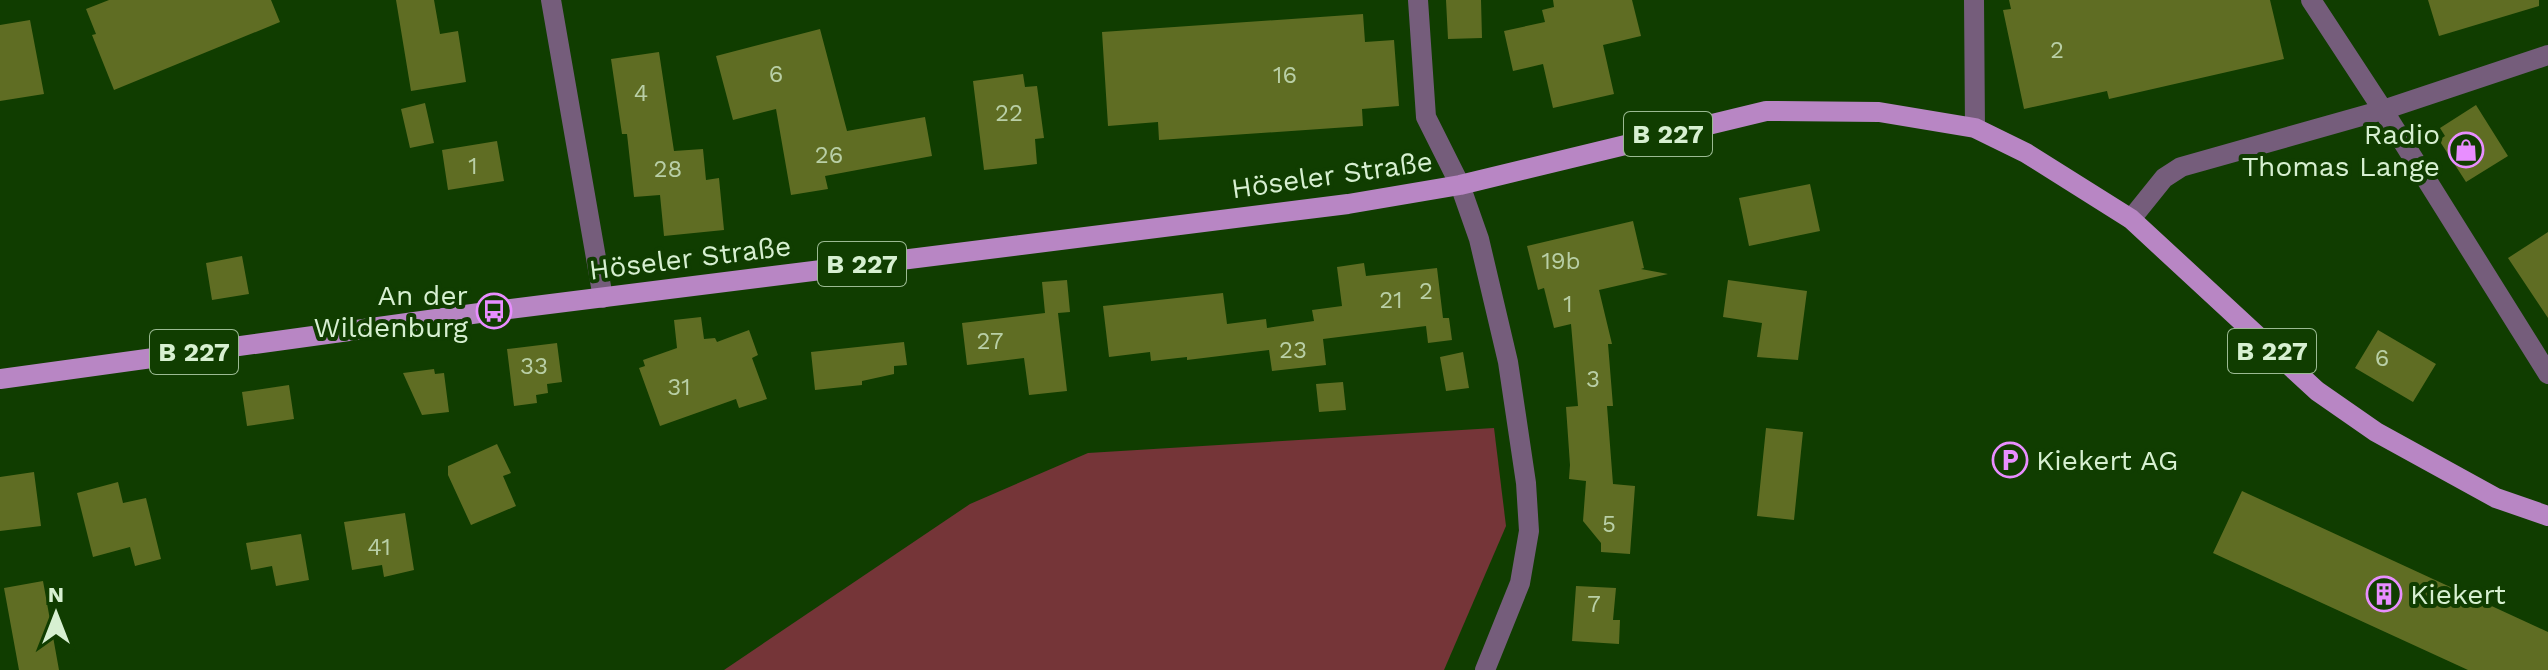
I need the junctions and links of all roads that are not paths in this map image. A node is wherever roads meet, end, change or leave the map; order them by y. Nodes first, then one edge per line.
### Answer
1 (551, 0) edge
2 (1418, 0) edge
3 (1974, 0) edge
4 (2311, 0) edge
5 (2548, 55) edge
6 (2383, 110) junction
7 (1975, 128) junction
8 (1460, 185) junction
9 (2131, 219) junction
10 (603, 298) junction
11 (2548, 374) edge
12 (0, 379) edge
13 (2548, 516) edge
14 (1485, 670) edge

1 - 10 street
2 - 8 street
3 - 7 street
4 - 6 street
5 - 6 street
6 - 9 street
6 - 11 street
7 - 8 main road, Höseler Straße / B 227
7 - 9 main road, Höseler Straße / B 227
8 - 10 main road, Höseler Straße / B 227
8 - 14 street
9 - 13 main road, Höseler Straße / B 227
10 - 12 main road, Höseler Straße / B 227

